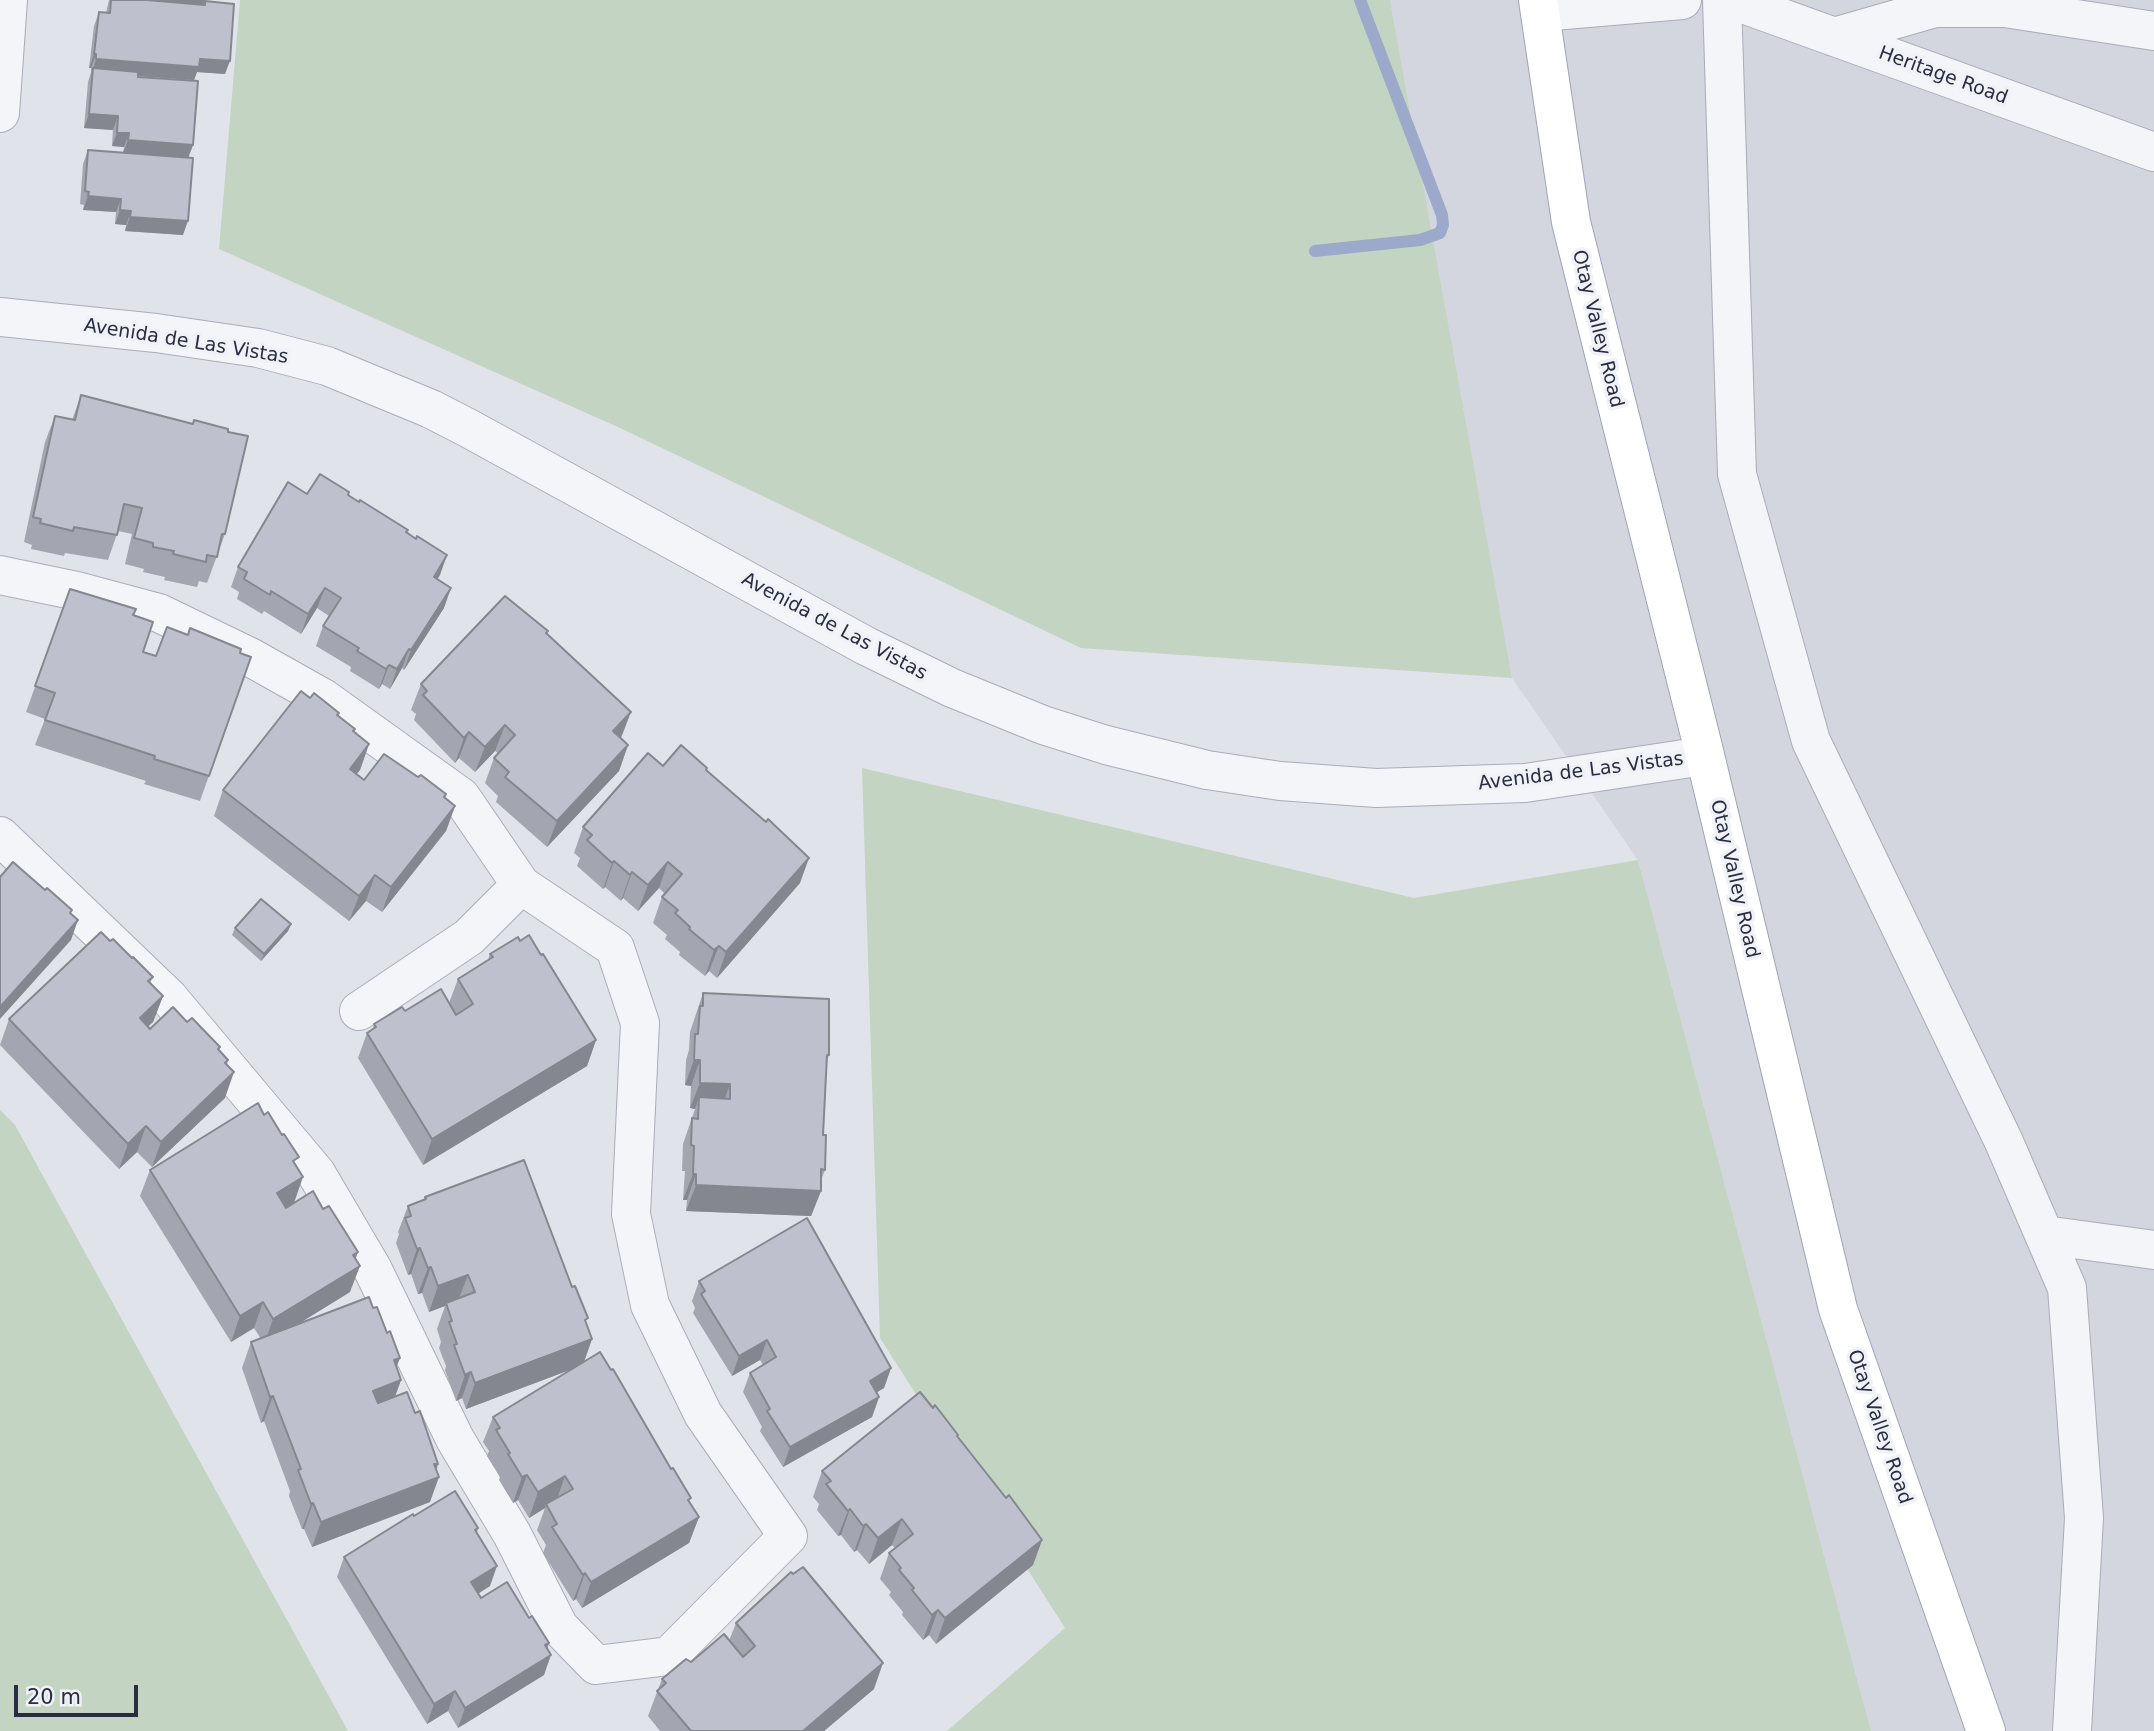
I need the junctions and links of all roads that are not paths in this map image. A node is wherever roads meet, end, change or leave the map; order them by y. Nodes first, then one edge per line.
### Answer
1 (1682, 0) edge
2 (1722, 0) edge
3 (1731, 0) edge
4 (1539, 6) edge
5 (5, 12) edge
6 (2154, 32) edge
7 (1834, 37) junction
8 (0, 113) edge
9 (2154, 152) edge
10 (0, 317) edge
11 (0, 575) edge
12 (1704, 756) junction
13 (0, 836) edge
14 (521, 885) junction
15 (359, 1011) dead end
16 (2044, 1235) junction
17 (2154, 1250) edge
18 (1986, 1731) edge
19 (2072, 1731) edge

1 - 4 street
2 - 16 street
3 - 7 street, Heritage Road
4 - 12 main road, Otay Valley Road
5 - 8 street
6 - 7 street
7 - 9 street, Heritage Road
10 - 12 street, Avenida de Las Vistas
11 - 14 street
12 - 18 main road, Otay Valley Road
13 - 14 street
14 - 15 street
16 - 17 street
16 - 19 street

